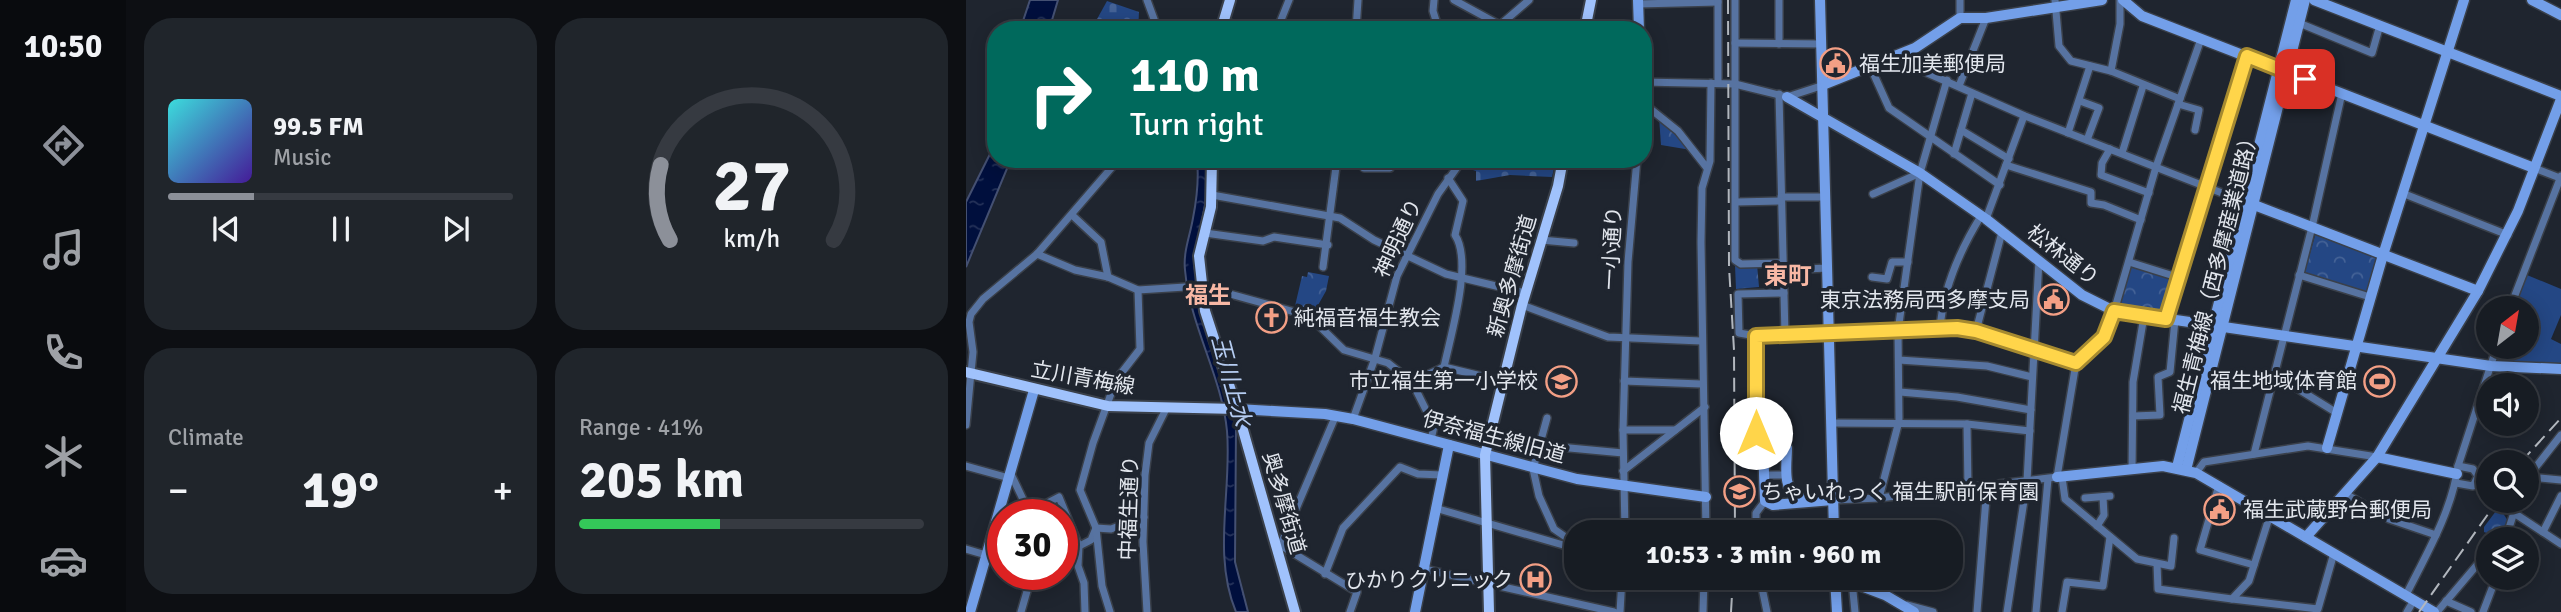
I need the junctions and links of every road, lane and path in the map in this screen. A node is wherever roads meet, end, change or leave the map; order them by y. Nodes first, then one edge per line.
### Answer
1 (1147, 0) edge
2 (1230, 0) edge
3 (1289, 0) edge
4 (1358, 0) edge
5 (1434, 0) edge
6 (1454, 0) edge
7 (1529, 0) edge
8 (1591, 0) edge
9 (1735, 0) edge
10 (1779, 0) edge
11 (1820, 0) edge
12 (1960, 0) edge
13 (2102, 0) edge
14 (2122, 0) edge
15 (2296, 0) edge
16 (2305, 0) edge
17 (2314, 0) edge
18 (2464, 0) edge
19 (2532, 0) edge
20 (1718, 1) edge
21 (1638, 2) edge
22 (2055, 4) edge
23 (2561, 15) edge
24 (1960, 18) junction
25 (1986, 18) junction
26 (1155, 21) edge
27 (1224, 21) edge
28 (1281, 21) edge
29 (1357, 21) edge
30 (1436, 21) edge
31 (1493, 21) edge
32 (1505, 21) edge
33 (1587, 21) edge
34 (1639, 21) edge
35 (2299, 23) junction
36 (2380, 25) junction
37 (2201, 39) junction
38 (1735, 43) junction
39 (1779, 44) junction
40 (1821, 44) junction
41 (2447, 51) junction
42 (2247, 56) junction
43 (1893, 58) junction
44 (1870, 66) junction
45 (2090, 66) junction
46 (2283, 70) junction
47 (2111, 71) junction
48 (1947, 80) junction
49 (1652, 82) edge
50 (1714, 83) junction
51 (1735, 84) junction
52 (1825, 84) junction
53 (1959, 86) junction
54 (2143, 86) junction
55 (1972, 93) junction
56 (2342, 93) junction
57 (1783, 96) junction
58 (2561, 98) edge
59 (2080, 101) junction
60 (2179, 101) junction
61 (1652, 110) edge
62 (2024, 116) junction
63 (1825, 120) junction
64 (2423, 124) junction
65 (1961, 130) junction
66 (2195, 130) dead end
67 (2068, 133) junction
68 (1930, 139) junction
69 (2087, 140) junction
70 (2110, 149) junction
71 (2122, 153) junction
72 (1954, 154) junction
73 (2008, 162) junction
74 (2156, 167) junction
75 (1111, 168) edge
76 (1212, 168) edge
77 (1336, 168) edge
78 (1364, 168) dead end
79 (1390, 168) edge
80 (1456, 168) edge
81 (1561, 168) edge
82 (1636, 168) edge
83 (1707, 168) junction
84 (2534, 168) junction
85 (1920, 173) junction
86 (2561, 177) edge
87 (1448, 178) junction
88 (2000, 185) junction
89 (2206, 187) junction
90 (2149, 193) junction
91 (2402, 193) junction
92 (1873, 194) dead end
93 (1212, 195) junction
94 (1826, 197) junction
95 (1781, 199) junction
96 (1736, 202) junction
97 (2249, 203) junction
98 (1072, 215) junction
99 (1332, 216) junction
100 (1984, 218) junction
101 (2141, 220) junction
102 (2312, 227) junction
103 (2002, 232) junction
104 (1205, 233) junction
105 (2508, 234) junction
106 (1541, 240) junction
107 (1574, 243) dead end
108 (1328, 245) junction
109 (1037, 254) junction
110 (2383, 255) junction
111 (1409, 256) junction
112 (2039, 260) junction
113 (1908, 262) junction
114 (2129, 262) junction
115 (1323, 267) dead end
116 (1783, 267) junction
117 (1828, 268) junction
118 (2299, 275) junction
119 (1108, 277) junction
120 (1460, 277) junction
121 (1872, 277) dead end
122 (2178, 277) junction
123 (1199, 285) junction
124 (1138, 290) junction
125 (2478, 291) junction
126 (1784, 293) junction
127 (2516, 296) edge
128 (2370, 297) junction
129 (1523, 299) junction
130 (2114, 311) junction
131 (2144, 316) junction
132 (2171, 319) junction
133 (2218, 325) junction
134 (1940, 329) junction
135 (1898, 331) junction
136 (1976, 331) junction
137 (1830, 334) junction
138 (2284, 334) junction
139 (1785, 335) junction
140 (1756, 336) junction
141 (1627, 339) junction
142 (1701, 341) junction
143 (2355, 345) junction
144 (2034, 351) junction
145 (1375, 358) junction
146 (2438, 358) junction
147 (2493, 359) edge
148 (1899, 360) junction
149 (2076, 363) junction
150 (1444, 366) junction
151 (2491, 366) junction
152 (2561, 369) edge
153 (969, 373) edge
154 (2032, 377) junction
155 (2273, 379) junction
156 (1502, 381) junction
157 (1625, 381) junction
158 (1412, 382) junction
159 (1701, 384) junction
160 (1034, 390) junction
161 (1900, 392) junction
162 (1108, 406) junction
163 (1705, 407) junction
164 (1166, 409) junction
165 (1236, 409) junction
166 (2031, 410) junction
167 (2337, 413) junction
168 (1336, 415) junction
169 (2133, 416) junction
170 (1547, 418) dead end
171 (1353, 419) junction
172 (1832, 423) junction
173 (1967, 424) junction
174 (966, 425) edge
175 (1899, 426) junction
176 (1623, 430) junction
177 (1676, 430) junction
178 (2030, 431) junction
179 (2561, 435) edge
180 (1431, 440) junction
181 (1540, 441) junction
182 (1449, 445) junction
183 (1763, 446) junction
184 (2327, 448) junction
185 (1623, 453) junction
186 (2254, 454) junction
187 (1485, 455) junction
188 (2377, 457) junction
189 (2539, 462) edge
190 (966, 466) edge
191 (1533, 469) junction
192 (2132, 470) junction
193 (2186, 470) junction
194 (1623, 471) junction
195 (2457, 474) junction
196 (1010, 475) junction
197 (1442, 475) junction
198 (1763, 475) junction
199 (1787, 475) junction
200 (2056, 478) junction
201 (2539, 478) edge
202 (2561, 480) edge
203 (2028, 481) junction
204 (2218, 485) junction
205 (1986, 486) junction
206 (1624, 487) junction
207 (1968, 488) junction
208 (2344, 494) junction
209 (2561, 496) edge
210 (1706, 497) junction
211 (1879, 498) junction
212 (2085, 498) dead end
213 (1003, 499) edge
214 (1023, 499) edge
215 (1833, 500) junction
216 (1765, 501) junction
217 (1436, 508) junction
218 (2514, 513) joint
219 (2270, 515) junction
220 (1144, 517) junction
221 (1625, 520) edge
222 (1706, 520) edge
223 (1756, 520) edge
224 (1834, 520) edge
225 (1487, 523) junction
226 (2097, 526) junction
227 (2509, 527) edge
228 (1096, 528) junction
229 (2543, 532) junction
230 (2436, 535) junction
231 (2110, 537) junction
232 (2306, 537) junction
233 (2174, 538) dead end
234 (1559, 539) junction
235 (1564, 541) edge
236 (2561, 544) edge
237 (1278, 545) junction
238 (1079, 546) joint
239 (966, 549) edge
240 (2334, 553) junction
241 (987, 555) joint
242 (2157, 564) junction
243 (2254, 565) junction
244 (1424, 569) junction
245 (2476, 571) edge
246 (1325, 573) junction
247 (1489, 583) junction
248 (1027, 590) edge
249 (1621, 590) edge
250 (1704, 590) edge
251 (1762, 590) edge
252 (1838, 590) edge
253 (1853, 590) edge
254 (1872, 590) edge
255 (2491, 590) edge
256 (2410, 597) junction
257 (2232, 599) junction
258 (2445, 601) junction
259 (1904, 604) junction
260 (970, 612) edge
261 (1021, 612) edge
262 (1085, 612) edge
263 (1110, 612) edge
264 (1147, 612) edge
265 (1295, 612) edge
266 (1350, 612) edge
267 (1415, 612) edge
268 (1489, 612) edge
269 (1614, 612) edge
270 (1620, 612) edge
271 (1703, 612) edge
272 (1767, 612) edge
273 (1837, 612) edge
274 (1855, 612) edge
275 (1914, 612) edge
276 (1933, 612) edge
277 (1977, 612) edge
278 (2007, 612) edge
279 (2036, 612) edge
280 (2062, 612) edge
281 (2407, 612) edge
282 (2435, 612) edge
283 (2471, 612) edge
284 (2483, 612) edge

1 - 26 street
2 - 27 main road
3 - 28 street
4 - 29 street
5 - 30 street
6 - 31 street
7 - 32 street
8 - 33 main road
9 - 38 street
10 - 39 street
11 - 40 street
12 - 24 street
13 - 22 street
14 - 37 street
14 - 47 street
15 - 46 street, 福生青梅線（西多摩産業道路）
16 - 35 street, 福生青梅線（西多摩産業道路）
17 - 36 street
18 - 41 street
19 - 23 street
20 - 21 street
20 - 50 street
21 - 34 street
22 - 25 street
22 - 45 street
24 - 25 street
24 - 43 street
25 - 53 street
35 - 36 street
35 - 46 street, 福生青梅線（西多摩産業道路）
36 - 41 street
37 - 42 street
37 - 60 street
38 - 39 street
38 - 51 street
39 - 40 street
40 - 52 street
41 - 58 street
41 - 64 street
42 - 46 street
42 - 89 street
43 - 44 street
43 - 48 street
44 - 52 street
44 - 68 street
45 - 47 street
45 - 59 street
46 - 56 street
46 - 97 street, 福生青梅線（西多摩産業道路）
47 - 54 street
48 - 53 street
48 - 68 street
49 - 50 street
50 - 51 street
50 - 83 street
51 - 57 street
51 - 96 street
52 - 57 street
52 - 63 street
53 - 55 street
54 - 60 street
54 - 71 street
55 - 62 street
55 - 65 street
56 - 64 street
56 - 102 street
57 - 63 street, 松林通り
57 - 95 street
58 - 84 street
59 - 67 street
59 - 69 street
60 - 66 street
60 - 74 street
61 - 83 street
62 - 67 street
62 - 73 street
63 - 85 street, 松林通り
63 - 94 street
64 - 84 street
64 - 91 street
65 - 72 street
65 - 73 street
67 - 69 street
68 - 72 street
68 - 85 street
69 - 70 street
70 - 71 street
70 - 90 street
71 - 74 street
72 - 88 street
73 - 88 street
73 - 101 street
74 - 89 street
74 - 90 street
75 - 98 street
76 - 93 main road, 奥多摩街道
77 - 99 street
78 - 79 street
80 - 87 street, 神明通り
81 - 106 main road, 新奥多摩街道
82 - 141 street, 一小通り
83 - 142 street
84 - 86 street
84 - 105 street
85 - 92 street
85 - 100 street, 松林通り
85 - 113 street
86 - 127 street
87 - 111 street, 神明通り
87 - 120 street
88 - 100 street
89 - 97 street
89 - 122 street
90 - 101 street
91 - 105 street
91 - 110 street
93 - 99 street
93 - 104 main road, 奥多摩街道
94 - 95 street
94 - 117 street
95 - 96 street
95 - 116 street
96 - 116 street
97 - 102 street
97 - 133 street, 福生青梅線（西多摩産業道路）
97 - 133 street, 福生青梅線（西多摩産業道路）
98 - 109 street
98 - 119 street
99 - 108 street
99 - 111 street
100 - 103 street, 松林通り
100 - 134 street
101 - 114 street
102 - 110 street
102 - 118 street
103 - 112 street, 松林通り
103 - 136 street
104 - 108 street
104 - 123 main road, 奥多摩街道
105 - 125 street
106 - 107 street
106 - 129 main road, 新奥多摩街道
108 - 115 street
109 - 119 street
109 - 153 street
110 - 125 street
110 - 128 street
111 - 120 street
111 - 145 street, 神明通り
112 - 130 street, 松林通り
112 - 144 street
113 - 121 street
113 - 135 street
114 - 122 street
114 - 130 street
116 - 117 street
116 - 126 street
117 - 137 street
118 - 128 street
118 - 138 street
119 - 124 street
120 - 129 street
120 - 150 street
122 - 132 street
123 - 124 street
123 - 145 street
123 - 165 main road, 奥多摩街道
124 - 162 street
125 - 146 street
126 - 139 street
126 - 140 street
128 - 143 street
129 - 141 street
129 - 156 main road, 新奥多摩街道
130 - 131 street, 松林通り
130 - 149 street
131 - 132 street, 松林通り
131 - 169 street
132 - 133 street, 松林通り
132 - 169 street
133 - 138 street, 松林通り
133 - 193 street
134 - 135 street
134 - 136 street
135 - 137 street
135 - 148 street
136 - 144 street
137 - 139 street
137 - 172 street
138 - 143 street, 松林通り
138 - 155 street
139 - 140 street
140 - 183 street
141 - 142 street
141 - 157 street, 一小通り
142 - 159 street
143 - 146 street, 松林通り
143 - 167 street
144 - 149 street
144 - 154 street
145 - 158 street
145 - 171 street, 神明通り
146 - 151 street, 松林通り
146 - 188 street
147 - 151 street
148 - 154 street
148 - 161 street
149 - 200 street
150 - 156 street
150 - 158 street
151 - 152 street, 松林通り
151 - 195 street
153 - 160 main road, 立川青梅線
153 - 174 street
154 - 166 street
155 - 167 street
155 - 186 street
156 - 187 main road, 新奥多摩街道
157 - 159 street
157 - 176 street, 一小通り
158 - 180 street
159 - 163 street
160 - 162 main road, 立川青梅線
160 - 196 street
161 - 166 street
161 - 175 street
162 - 164 main road, 立川青梅線
162 - 228 street
163 - 177 street
163 - 210 street
164 - 165 main road, 立川青梅線
164 - 220 street, 中福生通り
165 - 168 street, 伊奈福生線旧道
165 - 237 main road, 奥多摩街道
166 - 178 street
167 - 184 street
168 - 171 street, 伊奈福生線旧道
168 - 237 street
169 - 192 street
170 - 181 street
171 - 180 street, 伊奈福生線旧道
172 - 175 street
172 - 215 street
173 - 175 street
173 - 178 street
173 - 207 street
175 - 211 street
176 - 177 street
176 - 185 street, 一小通り
177 - 194 street
178 - 203 street
179 - 189 street
180 - 182 street, 伊奈福生線旧道
181 - 185 street
181 - 191 street
182 - 187 street, 伊奈福生線旧道
182 - 197 street
183 - 198 street
183 - 199 street
184 - 186 street
184 - 188 street
185 - 194 street, 一小通り
186 - 193 street
187 - 191 street, 伊奈福生線旧道
187 - 225 main road, 新奥多摩街道
188 - 195 street
188 - 208 street
190 - 196 street
191 - 206 street, 伊奈福生線旧道
191 - 234 street
192 - 193 street
192 - 200 street
193 - 204 street
194 - 206 street, 一小通り
195 - 230 street
196 - 213 street
196 - 214 street
197 - 217 street
197 - 246 street
198 - 199 street
198 - 216 street
199 - 215 street
200 - 203 street
200 - 226 street
200 - 279 street
201 - 202 street
203 - 205 street
203 - 278 street
204 - 219 street
204 - 243 street
205 - 207 street
205 - 277 street
206 - 210 street, 伊奈福生線旧道
206 - 221 street, 一小通り
207 - 211 street
208 - 230 street
208 - 232 street
209 - 229 street
210 - 222 street
211 - 215 street
212 - 226 street
215 - 216 street
215 - 224 street
216 - 223 street
217 - 225 street
217 - 244 street
218 - 227 street
218 - 229 street
219 - 232 street
219 - 243 street
220 - 228 street
220 - 264 street, 中福生通り
225 - 234 street
225 - 247 main road, 新奥多摩街道
226 - 231 street
228 - 238 street
228 - 263 street
229 - 236 street
230 - 256 street
231 - 242 street
231 - 280 street
232 - 240 street
233 - 242 street
234 - 235 street
237 - 246 street
237 - 265 main road, 奥多摩街道
238 - 262 street
239 - 241 street
240 - 256 street
240 - 257 street
241 - 260 street
242 - 257 street
243 - 257 street
244 - 247 street
244 - 267 street
245 - 258 street
246 - 266 street
247 - 268 main road, 新奥多摩街道
247 - 269 street
248 - 261 street
249 - 270 street
250 - 271 street
251 - 272 street
252 - 273 street
253 - 274 street
254 - 259 street
255 - 284 street
256 - 281 street
256 - 282 street
258 - 282 street
258 - 283 street
259 - 275 street
259 - 276 street

